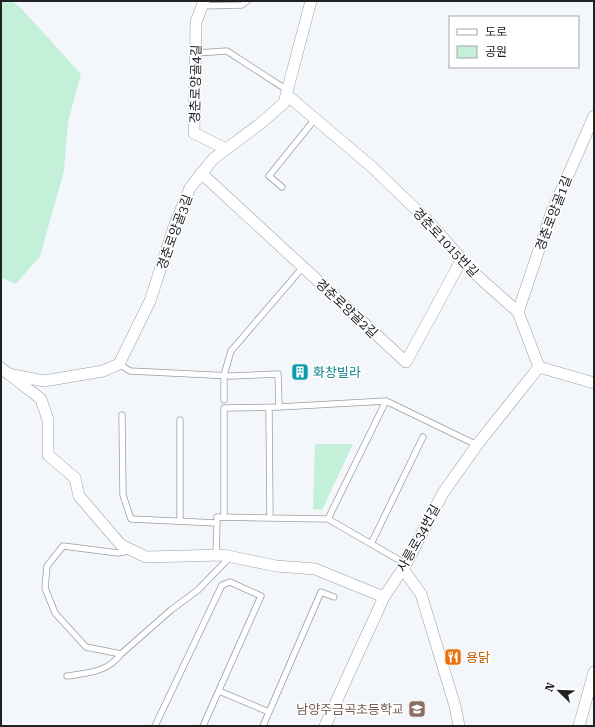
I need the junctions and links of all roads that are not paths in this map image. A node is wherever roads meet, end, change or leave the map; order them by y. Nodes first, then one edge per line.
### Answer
1 (247, 1) edge
2 (311, 1) edge
3 (203, 4) edge
4 (196, 53) junction
5 (288, 93) junction
6 (594, 116) edge
7 (315, 119) junction
8 (226, 149) junction
9 (201, 173) junction
10 (282, 187) dead end
11 (462, 259) junction
12 (303, 267) junction
13 (518, 312) junction
14 (119, 364) junction
15 (539, 367) junction
16 (5, 371) edge
17 (224, 375) junction
18 (594, 383) edge
19 (224, 400) dead end
20 (386, 400) junction
21 (279, 407) junction
22 (269, 408) junction
23 (122, 415) dead end
24 (180, 420) dead end
25 (423, 437) dead end
26 (477, 445) junction
27 (224, 516) junction
28 (270, 517) junction
29 (328, 519) junction
30 (180, 521) junction
31 (217, 523) junction
32 (371, 544) junction
33 (132, 550) junction
34 (216, 556) junction
35 (230, 556) junction
36 (404, 566) junction
37 (334, 597) dead end
38 (384, 597) junction
39 (121, 654) junction
40 (594, 672) edge
41 (68, 676) dead end
42 (219, 690) junction
43 (269, 712) junction
44 (155, 726) edge
45 (203, 726) edge
46 (263, 726) edge
47 (325, 726) edge
48 (458, 726) edge
49 (579, 726) edge

1 - 3 lane
2 - 5 street, 경춘로양골3길
3 - 4 street, 경춘로양골4길
4 - 5 lane
4 - 8 street, 경춘로양골4길
5 - 7 street, 경춘로1015번길
5 - 8 street, 경춘로양골3길
6 - 13 street, 경춘로양골1길
7 - 10 lane
7 - 11 street, 경춘로1015번길
8 - 9 street, 경춘로양골3길
9 - 12 street, 경춘로양골2길
9 - 14 street, 경춘로양골3길
11 - 12 street, 경춘로양골2길
11 - 13 street, 경춘로1015번길
12 - 17 lane
13 - 15 street, 경춘로1015번길
14 - 16 street
14 - 17 lane
15 - 18 street
15 - 26 street, 사릉로34번길
16 - 33 street
17 - 19 lane
17 - 21 lane
20 - 21 lane
20 - 26 lane
20 - 29 lane
21 - 22 lane
22 - 27 lane
22 - 28 lane
23 - 30 lane
24 - 30 lane
25 - 32 lane
26 - 36 street, 사릉로34번길
27 - 28 lane
27 - 31 lane
28 - 29 lane
29 - 32 lane
30 - 31 lane
31 - 34 lane
32 - 36 lane
33 - 34 street
33 - 39 lane
34 - 35 street
35 - 38 street
35 - 39 lane
36 - 38 street, 사릉로34번길
36 - 48 street
37 - 43 lane
38 - 47 street, 사릉로34번길
39 - 41 lane
40 - 49 street
42 - 43 lane
42 - 44 lane
42 - 45 lane
43 - 46 lane

